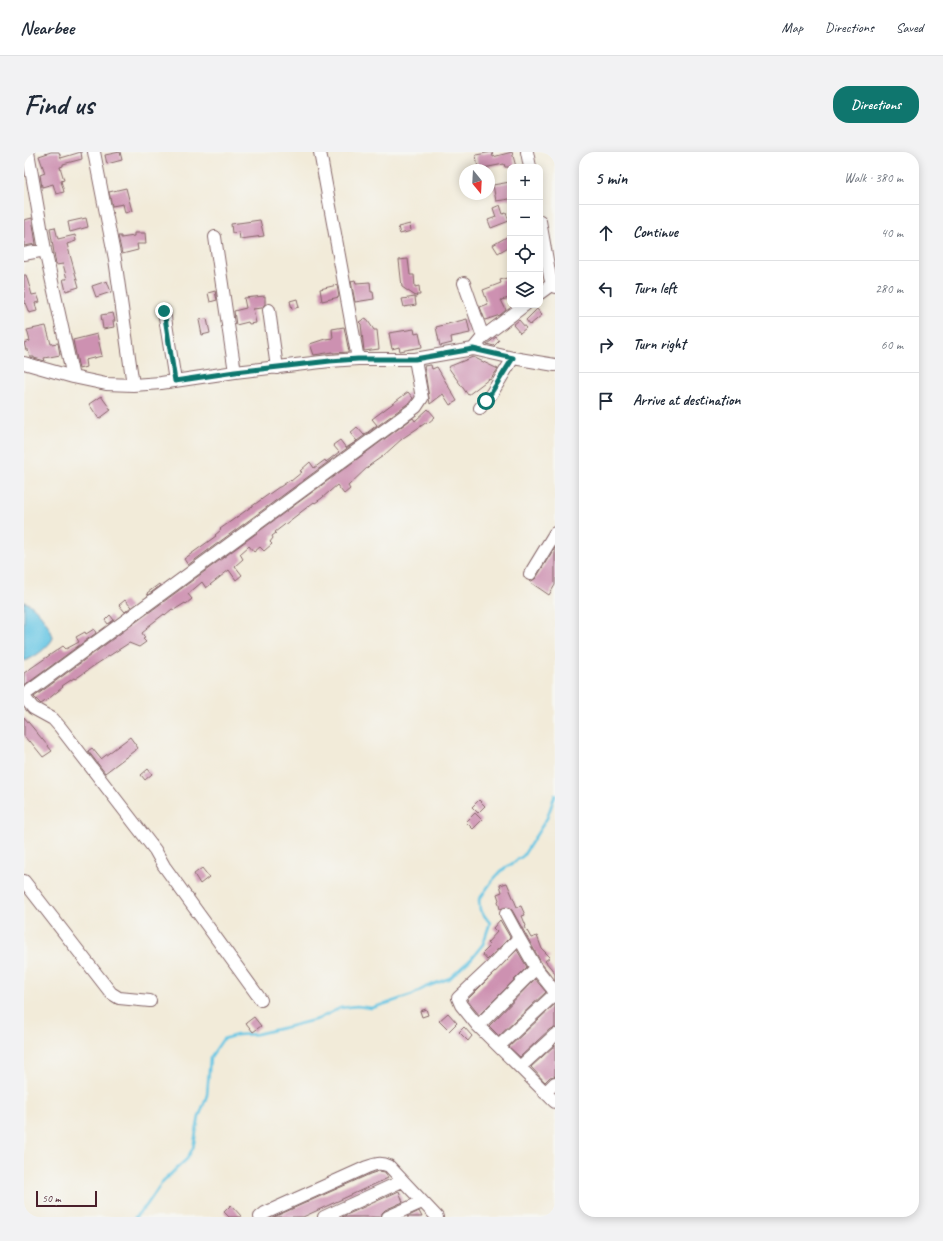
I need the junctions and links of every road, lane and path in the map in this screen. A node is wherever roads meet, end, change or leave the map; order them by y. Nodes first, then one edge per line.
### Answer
1 (28, 152) edge
2 (94, 152) edge
3 (320, 152) edge
4 (527, 152) edge
5 (529, 164) edge
6 (543, 234) edge
7 (215, 237) dead end
8 (45, 250) junction
9 (24, 254) edge
10 (464, 283) dead end
11 (554, 284) edge
12 (543, 291) edge
13 (521, 308) edge
14 (269, 310) dead end
15 (164, 311) dead end
16 (483, 337) junction
17 (473, 349) junction
18 (513, 358) junction
19 (358, 359) junction
20 (415, 359) junction
21 (24, 362) edge
22 (555, 365) edge
23 (277, 368) junction
24 (235, 372) junction
25 (73, 376) junction
26 (175, 381) junction
27 (133, 385) junction
28 (480, 408) dead end
29 (555, 533) edge
30 (530, 574) dead end
31 (24, 696) edge
32 (24, 881) edge
33 (506, 914) dead end
34 (519, 938) junction
35 (536, 968) junction
36 (555, 993) edge
37 (261, 1000) dead end
38 (150, 1001) dead end
39 (478, 1026) junction
40 (555, 1035) edge
41 (499, 1046) junction
42 (520, 1068) junction
43 (555, 1083) edge
44 (546, 1093) junction
45 (555, 1102) edge
46 (402, 1180) junction
47 (422, 1202) junction
48 (260, 1217) edge
49 (324, 1217) edge
50 (388, 1217) edge
51 (437, 1217) edge

1 - 8 street
2 - 27 street
3 - 19 street
4 - 5 street
6 - 11 street
7 - 24 street
8 - 9 street
8 - 25 street
10 - 16 street
11 - 12 street
13 - 16 street
14 - 23 street
15 - 26 street
16 - 17 street
17 - 18 street
17 - 20 street
18 - 22 street
18 - 28 street
19 - 20 street
19 - 23 street
20 - 31 street
21 - 25 street
23 - 24 street
24 - 26 street
25 - 27 street
26 - 27 street
29 - 30 street
31 - 37 street
32 - 38 street
33 - 34 street
34 - 35 street
34 - 39 street
35 - 36 street
35 - 39 street
36 - 41 street
39 - 41 street
40 - 42 street
41 - 42 street
42 - 44 street
43 - 44 street
44 - 45 street
46 - 47 street
46 - 48 street
46 - 49 street
47 - 50 street
47 - 51 street

